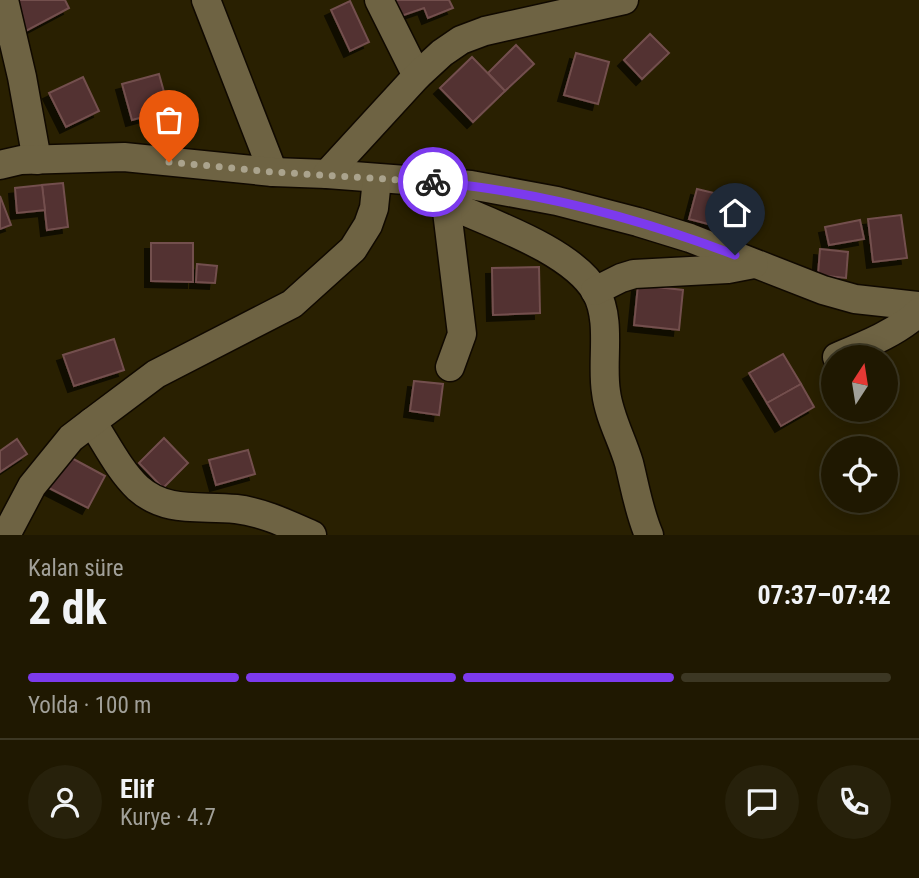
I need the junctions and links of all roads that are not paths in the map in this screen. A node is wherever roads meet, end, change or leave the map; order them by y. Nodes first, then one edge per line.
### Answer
1 (4, 0) edge
2 (206, 0) edge
3 (379, 0) edge
4 (619, 1) edge
5 (417, 76) junction
6 (37, 160) junction
7 (0, 165) edge
8 (273, 172) junction
9 (327, 174) junction
10 (377, 179) junction
11 (438, 192) junction
12 (757, 263) junction
13 (596, 291) junction
14 (919, 306) edge
15 (919, 312) edge
16 (863, 345) edge
17 (450, 368) dead end
18 (92, 422) junction
19 (5, 535) edge
20 (312, 535) edge
21 (649, 535) edge

1 - 6 street
2 - 8 street
3 - 5 street
4 - 5 street
5 - 9 street
6 - 7 street
6 - 8 street
8 - 9 street
9 - 10 street
10 - 11 street
10 - 18 street
11 - 12 street
11 - 13 street
11 - 17 street
12 - 13 street
12 - 14 street
13 - 21 street
15 - 16 street
18 - 19 street
18 - 20 street

